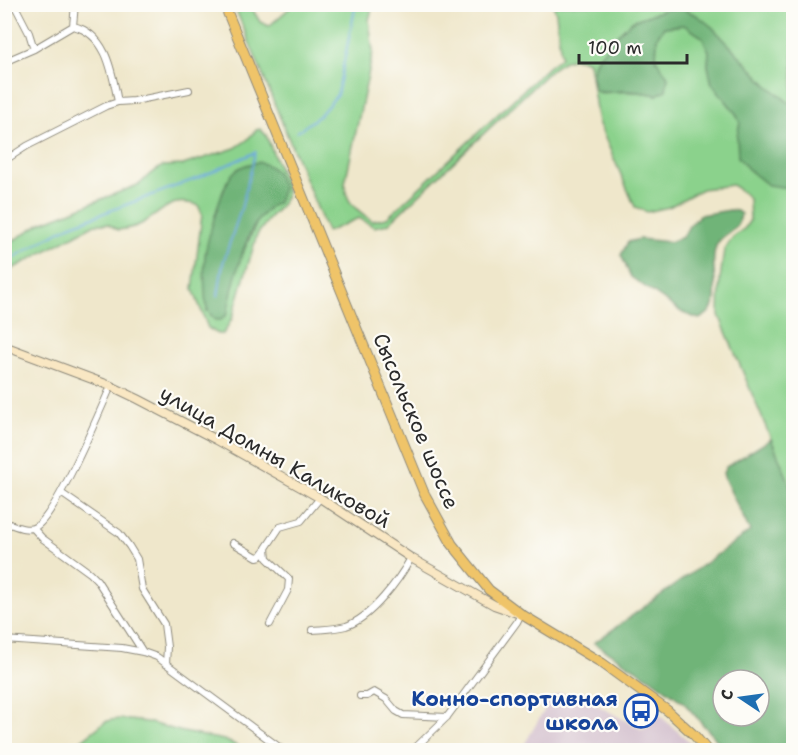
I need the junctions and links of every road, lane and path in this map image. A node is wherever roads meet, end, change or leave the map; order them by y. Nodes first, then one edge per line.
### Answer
1 (14, 4) edge
2 (75, 4) edge
3 (224, 4) edge
4 (72, 26) junction
5 (34, 49) junction
6 (4, 62) edge
7 (189, 90) dead end
8 (118, 102) junction
9 (4, 161) edge
10 (4, 346) edge
11 (111, 386) junction
12 (61, 493) junction
13 (320, 498) junction
14 (4, 522) edge
15 (33, 528) junction
16 (233, 543) dead end
17 (266, 548) junction
18 (411, 558) junction
19 (521, 614) junction
20 (270, 624) dead end
21 (312, 630) dead end
22 (4, 640) edge
23 (143, 652) junction
24 (166, 664) junction
25 (360, 696) dead end
26 (447, 717) junction
27 (283, 750) edge
28 (413, 750) edge
29 (707, 750) edge

1 - 5 street
2 - 4 street
3 - 19 highway, Сысольское шоссе
4 - 5 street
4 - 8 street
5 - 6 street
7 - 8 street
8 - 9 street
10 - 11 main road, улица Домны Каликовой
11 - 12 street
11 - 13 main road, улица Домны Каликовой
12 - 15 street
12 - 24 street
13 - 17 street
13 - 18 main road, улица Домны Каликовой
14 - 15 street
15 - 23 street
16 - 17 street
17 - 20 street
18 - 19 main road, улица Домны Каликовой
18 - 21 street
19 - 26 street
19 - 29 highway, Сысольское шоссе
22 - 23 street
23 - 24 street
24 - 27 street
25 - 26 street
26 - 28 street

